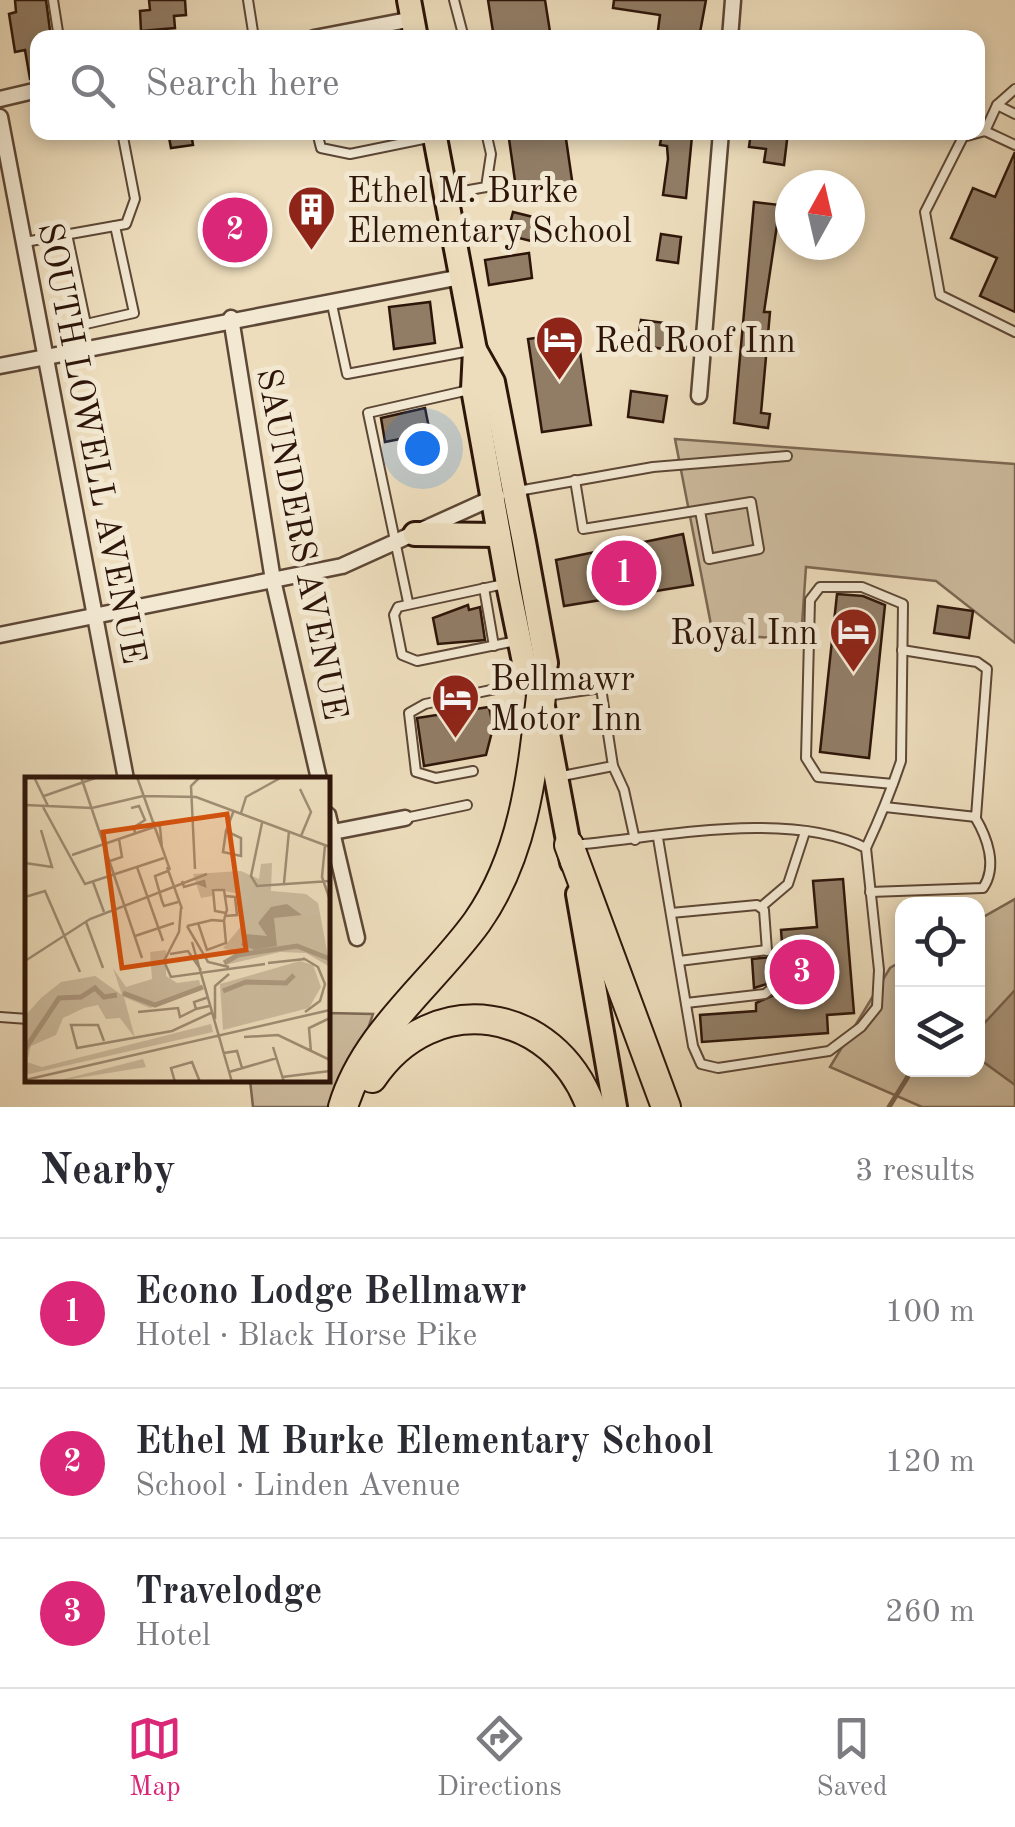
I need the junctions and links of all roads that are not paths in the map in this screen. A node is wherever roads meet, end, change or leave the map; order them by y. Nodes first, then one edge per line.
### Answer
1 (53, 0) edge
2 (248, 0) edge
3 (454, 0) edge
4 (733, 0) edge
5 (412, 19) edge
6 (59, 30) edge
7 (253, 30) edge
8 (355, 30) edge
9 (462, 30) edge
10 (731, 30) edge
11 (1015, 89) edge
12 (30, 92) edge
13 (0, 98) edge
14 (996, 105) junction
15 (1015, 114) edge
16 (0, 118) edge
17 (985, 130) joint
18 (123, 140) edge
19 (318, 140) edge
20 (409, 140) edge
21 (435, 140) edge
22 (488, 140) edge
23 (720, 140) edge
24 (961, 140) edge
25 (1015, 145) edge
26 (446, 194) junction
27 (114, 226) junction
28 (67, 234) junction
29 (25, 242) junction
30 (461, 277) junction
31 (331, 300) junction
32 (231, 318) junction
33 (1015, 332) edge
34 (475, 350) junction
35 (48, 358) junction
36 (0, 366) edge
37 (473, 389) junction
38 (699, 396) dead end
39 (787, 456) dead end
40 (575, 480) junction
41 (503, 495) junction
42 (700, 512) junction
43 (499, 536) junction
44 (406, 539) junction
45 (272, 580) junction
46 (508, 584) junction
47 (484, 588) junction
48 (408, 602) junction
49 (96, 615) junction
50 (0, 635) edge
51 (521, 640) junction
52 (494, 646) junction
53 (902, 650) junction
54 (537, 689) junction
55 (613, 766) junction
56 (473, 771) dead end
57 (557, 776) junction
58 (125, 777) edge
59 (318, 777) edge
60 (893, 784) junction
61 (467, 805) dead end
62 (885, 807) junction
63 (975, 816) junction
64 (405, 818) joint
65 (805, 832) junction
66 (330, 833) edge
67 (658, 838) junction
68 (634, 840) junction
69 (569, 845) junction
70 (866, 848) junction
71 (870, 892) junction
72 (761, 907) junction
73 (670, 913) junction
74 (357, 938) dead end
75 (679, 961) junction
76 (771, 989) dead end
77 (686, 1004) junction
78 (0, 1017) edge
79 (25, 1019) edge
80 (343, 1107) edge
81 (360, 1107) edge
82 (591, 1107) edge
83 (615, 1107) edge
84 (666, 1107) edge

1 - 6 lane
2 - 7 lane
3 - 9 lane
4 - 10 street
5 - 8 street
11 - 14 lane
12 - 13 street
14 - 15 lane
14 - 17 lane
16 - 29 street, SOUTH LOWELL AVENUE
17 - 25 lane
18 - 27 lane
19 - 20 lane
21 - 26 main road
22 - 26 lane
23 - 38 street
24 - 33 lane
26 - 30 main road
27 - 28 lane
27 - 28 lane
28 - 29 lane
29 - 35 street, SOUTH LOWELL AVENUE
30 - 31 street
30 - 34 main road
31 - 32 street
31 - 34 lane
32 - 35 street
32 - 45 street, SAUNDERS AVENUE
34 - 37 main road
34 - 41 main road
35 - 36 street
35 - 49 street, SOUTH LOWELL AVENUE
37 - 41 main road
37 - 44 lane
39 - 40 lane
40 - 41 lane
40 - 42 lane
41 - 43 main road
41 - 44 street
41 - 54 main road
42 - 42 lane
43 - 44 main road
43 - 46 main road
44 - 45 street
44 - 48 lane
45 - 49 street
45 - 59 street, SAUNDERS AVENUE
46 - 47 lane
46 - 51 main road
47 - 48 lane
47 - 52 lane
48 - 52 lane
49 - 50 street
49 - 58 street, SOUTH LOWELL AVENUE
51 - 52 lane
51 - 54 main road
53 - 60 lane
53 - 60 lane
53 - 63 lane
54 - 55 lane
54 - 56 lane
54 - 57 main road
54 - 80 highway
55 - 57 lane
55 - 68 lane
57 - 69 main road
60 - 62 lane
61 - 64 lane
62 - 63 lane
62 - 70 lane
63 - 71 lane
64 - 66 street
65 - 67 lane
65 - 70 lane
65 - 72 lane
66 - 74 street
67 - 68 lane
67 - 73 lane
68 - 69 lane
69 - 83 main road
69 - 84 highway
70 - 71 lane
71 - 77 lane
72 - 73 lane
72 - 75 lane
73 - 75 lane
75 - 77 lane
76 - 77 lane
78 - 79 lane
81 - 82 highway

